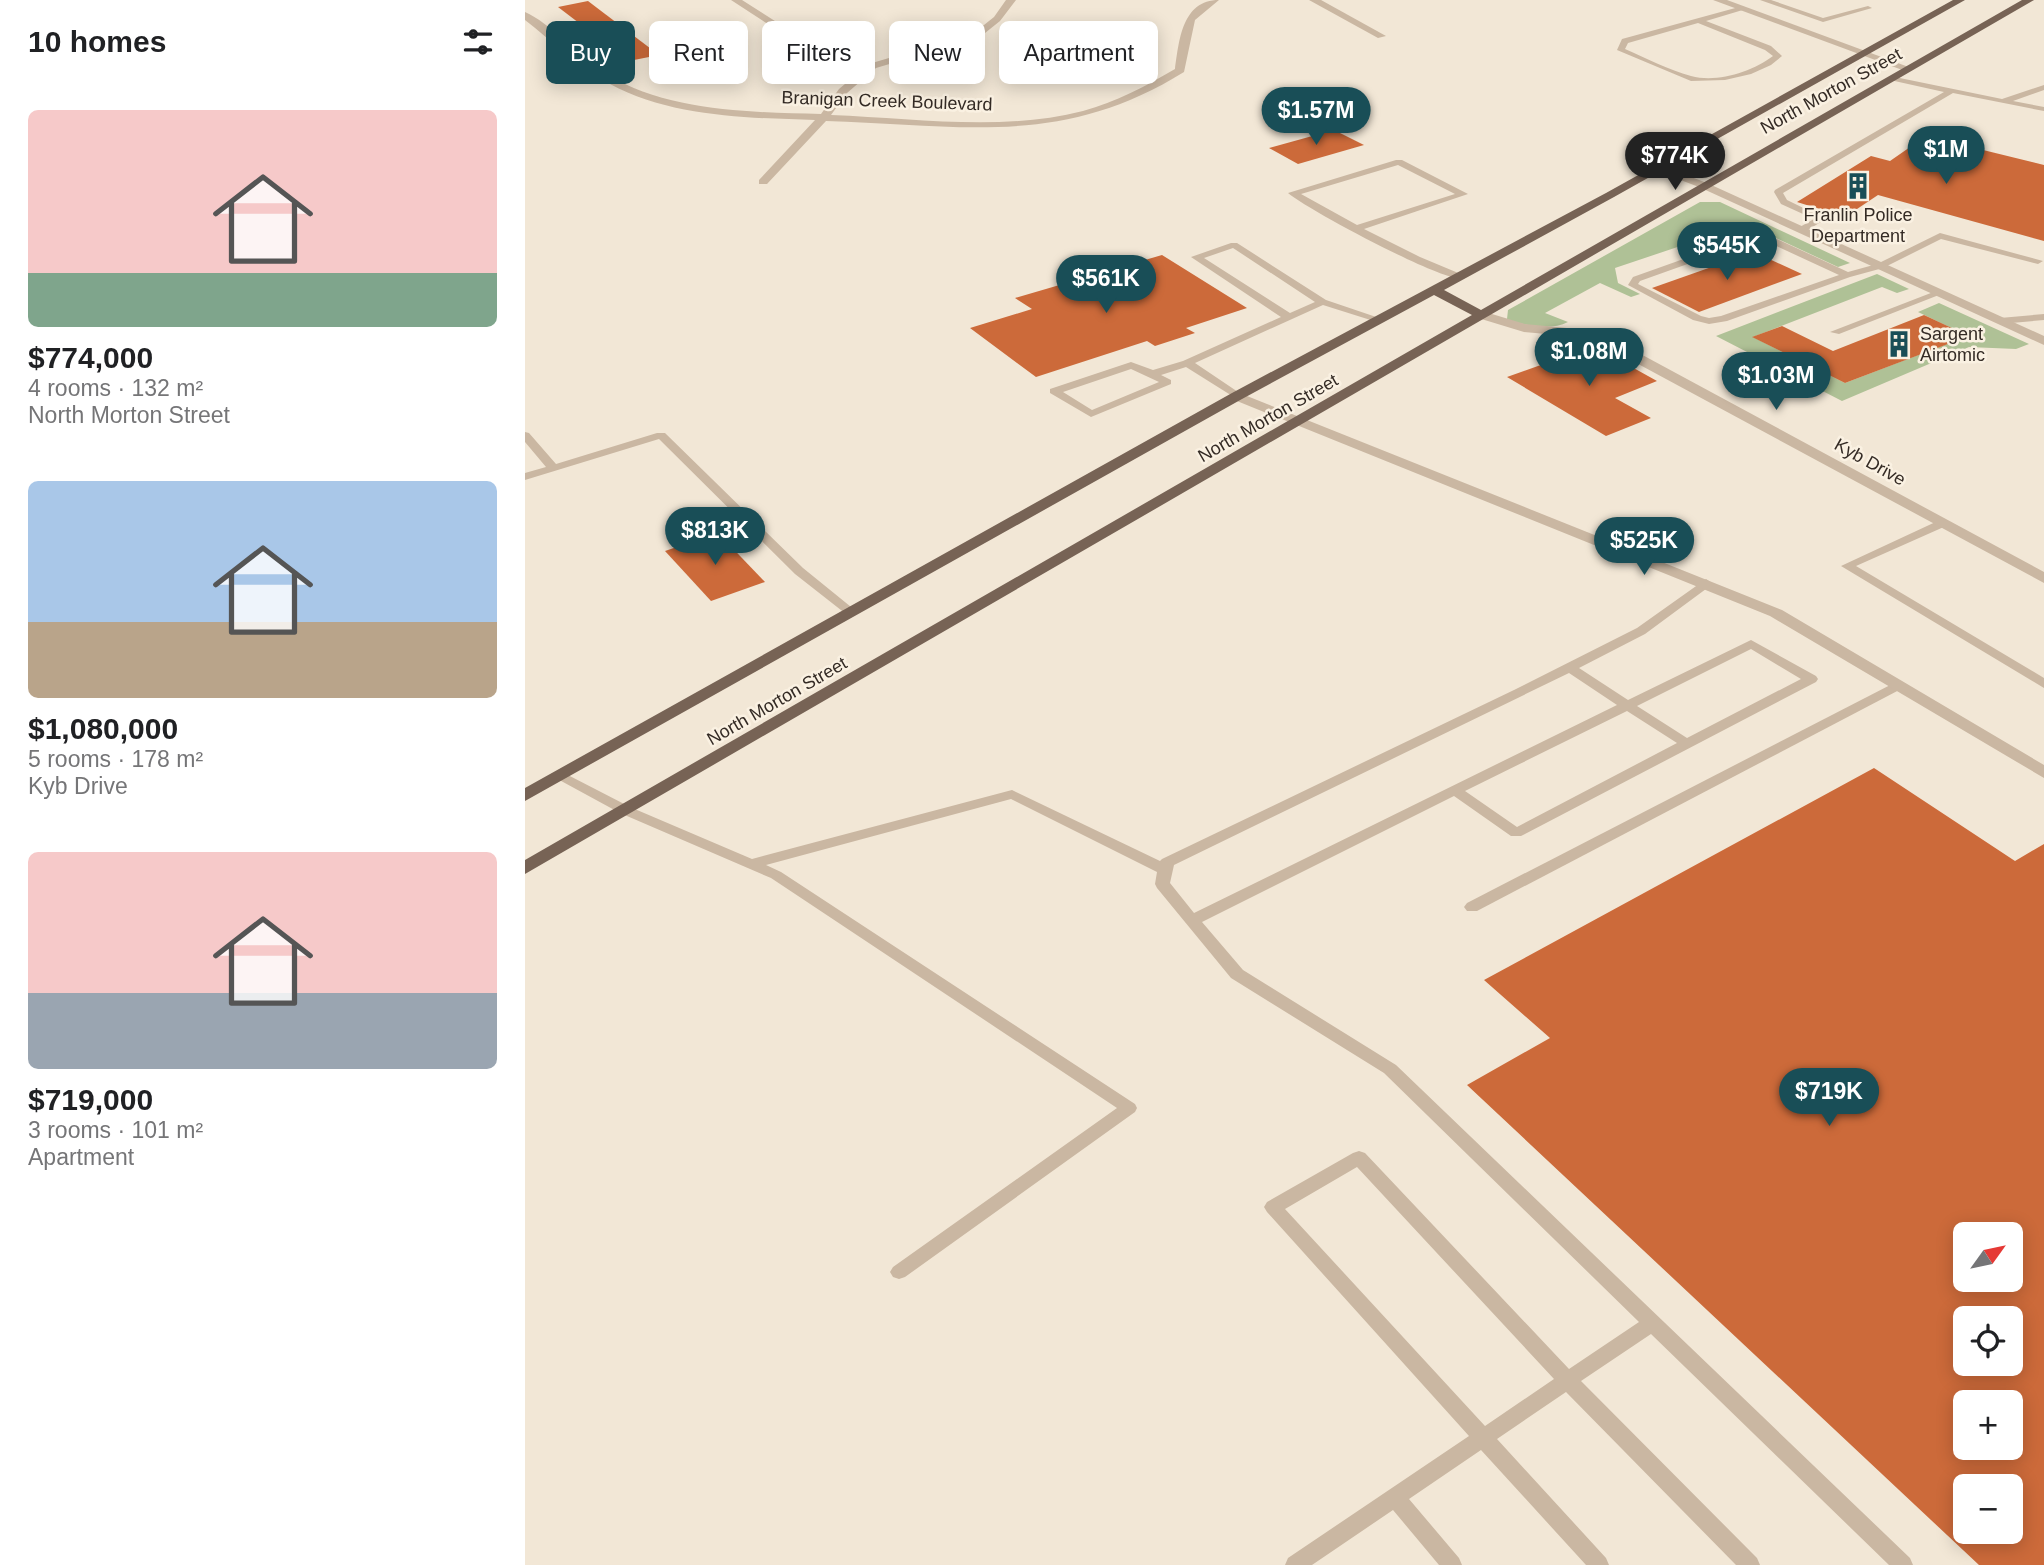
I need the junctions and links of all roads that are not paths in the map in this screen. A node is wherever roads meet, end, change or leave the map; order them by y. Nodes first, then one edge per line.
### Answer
1 (736, 0) edge
2 (1011, 0) edge
3 (1214, 0) edge
4 (1314, 0) edge
5 (1719, 0) edge
6 (1764, 0) edge
7 (1852, 0) edge
8 (1960, 0) edge
9 (2029, 0) edge
10 (1742, 9) junction
11 (525, 15) edge
12 (769, 21) edge
13 (1698, 21) junction
14 (1381, 36) dead end
15 (1863, 52) junction
16 (875, 65) edge
17 (1909, 69) junction
18 (1893, 78) junction
19 (851, 84) edge
20 (2044, 87) edge
21 (1951, 90) junction
22 (2028, 93) junction
23 (2044, 98) edge
24 (2003, 102) junction
25 (2044, 109) edge
26 (824, 117) junction
27 (1658, 168) junction
28 (763, 182) dead end
29 (1703, 186) junction
30 (1356, 229) junction
31 (1801, 230) junction
32 (2038, 261) dead end
33 (1880, 266) junction
34 (1847, 275) junction
35 (1460, 277) junction
36 (1435, 290) junction
37 (1939, 293) junction
38 (1322, 302) junction
39 (1482, 314) junction
40 (1289, 317) junction
41 (2044, 317) edge
42 (1380, 320) junction
43 (2000, 321) junction
44 (1835, 332) dead end
45 (2044, 341) edge
46 (1187, 363) junction
47 (1152, 374) junction
48 (1237, 396) junction
49 (1302, 420) junction
50 (525, 435) edge
51 (553, 468) junction
52 (525, 477) edge
53 (1942, 523) junction
54 (2044, 578) edge
55 (1706, 583) junction
56 (850, 611) junction
57 (1570, 668) junction
58 (2044, 684) edge
59 (1898, 685) junction
60 (1627, 705) junction
61 (1687, 744) junction
62 (2044, 774) edge
63 (559, 776) junction
64 (1455, 790) junction
65 (525, 794) edge
66 (625, 810) junction
67 (751, 864) junction
68 (525, 868) edge
69 (1165, 870) junction
70 (1472, 907) dead end
71 (1192, 920) junction
72 (899, 1272) dead end
73 (1653, 1323) junction
74 (1567, 1380) junction
75 (1481, 1438) junction
76 (1394, 1497) junction
77 (1295, 1565) edge
78 (1452, 1565) edge
79 (1599, 1565) edge
80 (1750, 1565) edge
81 (1903, 1565) edge

1 - 12 street
2 - 16 street
3 - 26 street, Branigan Creek Boulevard
4 - 14 street
5 - 10 street
6 - 7 lane
8 - 15 main road, North Morton Street
9 - 17 main road, North Morton Street
10 - 13 lane
10 - 15 street
11 - 26 street, Branigan Creek Boulevard
13 - 13 lane
15 - 17 street
15 - 27 main road, North Morton Street
17 - 18 main road, North Morton Street
18 - 21 lane
18 - 29 main road, North Morton Street
19 - 26 street
20 - 22 lane
21 - 24 lane
21 - 31 lane
22 - 23 lane
22 - 24 lane
24 - 25 lane
26 - 28 street
27 - 29 street
27 - 35 main road, North Morton Street
29 - 31 street
29 - 39 main road, North Morton Street
30 - 30 lane
30 - 35 lane
31 - 33 street
32 - 33 lane
33 - 34 lane
33 - 37 street
34 - 34 lane
35 - 36 main road, North Morton Street
36 - 39 main road
36 - 42 main road, North Morton Street
37 - 43 street
37 - 44 lane
38 - 40 lane
38 - 40 lane
38 - 42 lane
39 - 49 main road, North Morton Street
39 - 53 street, Kyb Drive
40 - 46 lane
41 - 43 lane
42 - 48 main road, North Morton Street
43 - 45 street
46 - 47 lane
46 - 48 lane
47 - 47 lane
48 - 49 street
48 - 56 main road, North Morton Street
49 - 55 street
49 - 66 main road, North Morton Street
50 - 51 lane
51 - 52 lane
51 - 56 lane
53 - 54 street, Kyb Drive
53 - 58 lane
55 - 57 lane
55 - 59 street
56 - 63 main road, North Morton Street
57 - 60 lane
57 - 69 lane
59 - 62 street
59 - 70 lane
60 - 61 lane
60 - 61 lane
60 - 64 lane
61 - 64 lane
63 - 65 main road, North Morton Street
63 - 66 lane
64 - 71 lane
66 - 67 lane
66 - 68 main road, North Morton Street
67 - 69 lane
67 - 72 lane
69 - 71 lane
71 - 73 lane
73 - 74 lane
73 - 81 lane
74 - 75 lane
74 - 75 lane
74 - 80 lane
75 - 76 lane
75 - 79 lane
76 - 77 lane
76 - 78 lane

